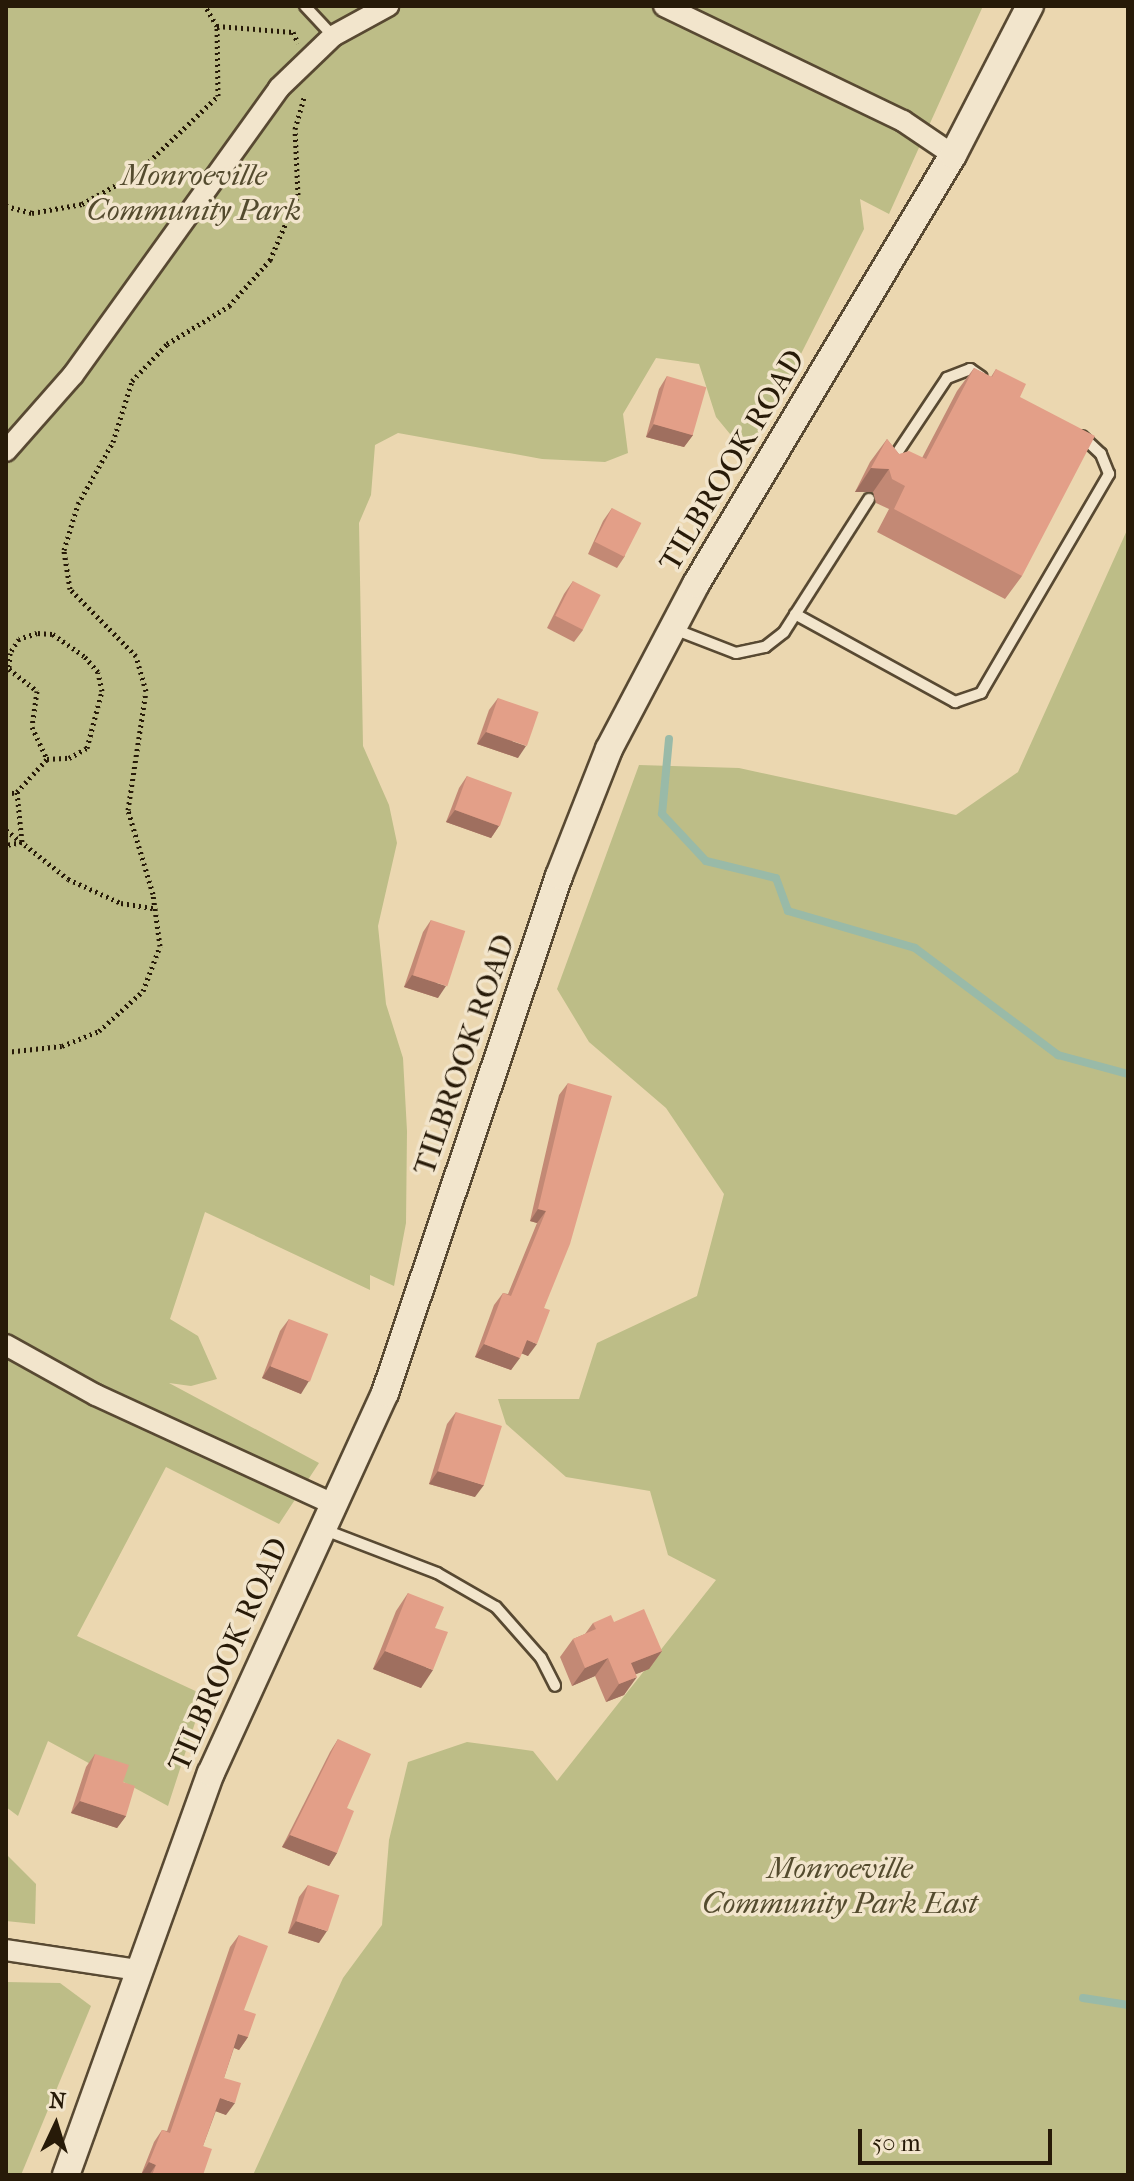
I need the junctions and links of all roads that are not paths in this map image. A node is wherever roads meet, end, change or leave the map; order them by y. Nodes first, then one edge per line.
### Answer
1 (305, 6) edge
2 (388, 6) edge
3 (664, 6) edge
4 (1030, 6) edge
5 (333, 36) junction
6 (953, 155) junction
7 (997, 385) edge
8 (1065, 425) edge
9 (6, 451) edge
10 (886, 470) edge
11 (869, 499) dead end
12 (795, 614) junction
13 (673, 628) junction
14 (6, 1345) edge
15 (331, 1503) junction
16 (319, 1529) junction
17 (555, 1686) dead end
18 (6, 1950) edge
19 (139, 1970) junction
20 (66, 2175) edge

1 - 5 lane
2 - 5 street
3 - 6 street
4 - 6 street, TILBROOK ROAD
5 - 9 street
6 - 13 street, TILBROOK ROAD
7 - 10 lane
8 - 12 lane
11 - 12 lane
12 - 13 lane
13 - 15 street, TILBROOK ROAD
14 - 15 street
15 - 16 street, TILBROOK ROAD
16 - 17 lane
16 - 19 street, TILBROOK ROAD
18 - 19 street
19 - 20 street, TILBROOK ROAD

